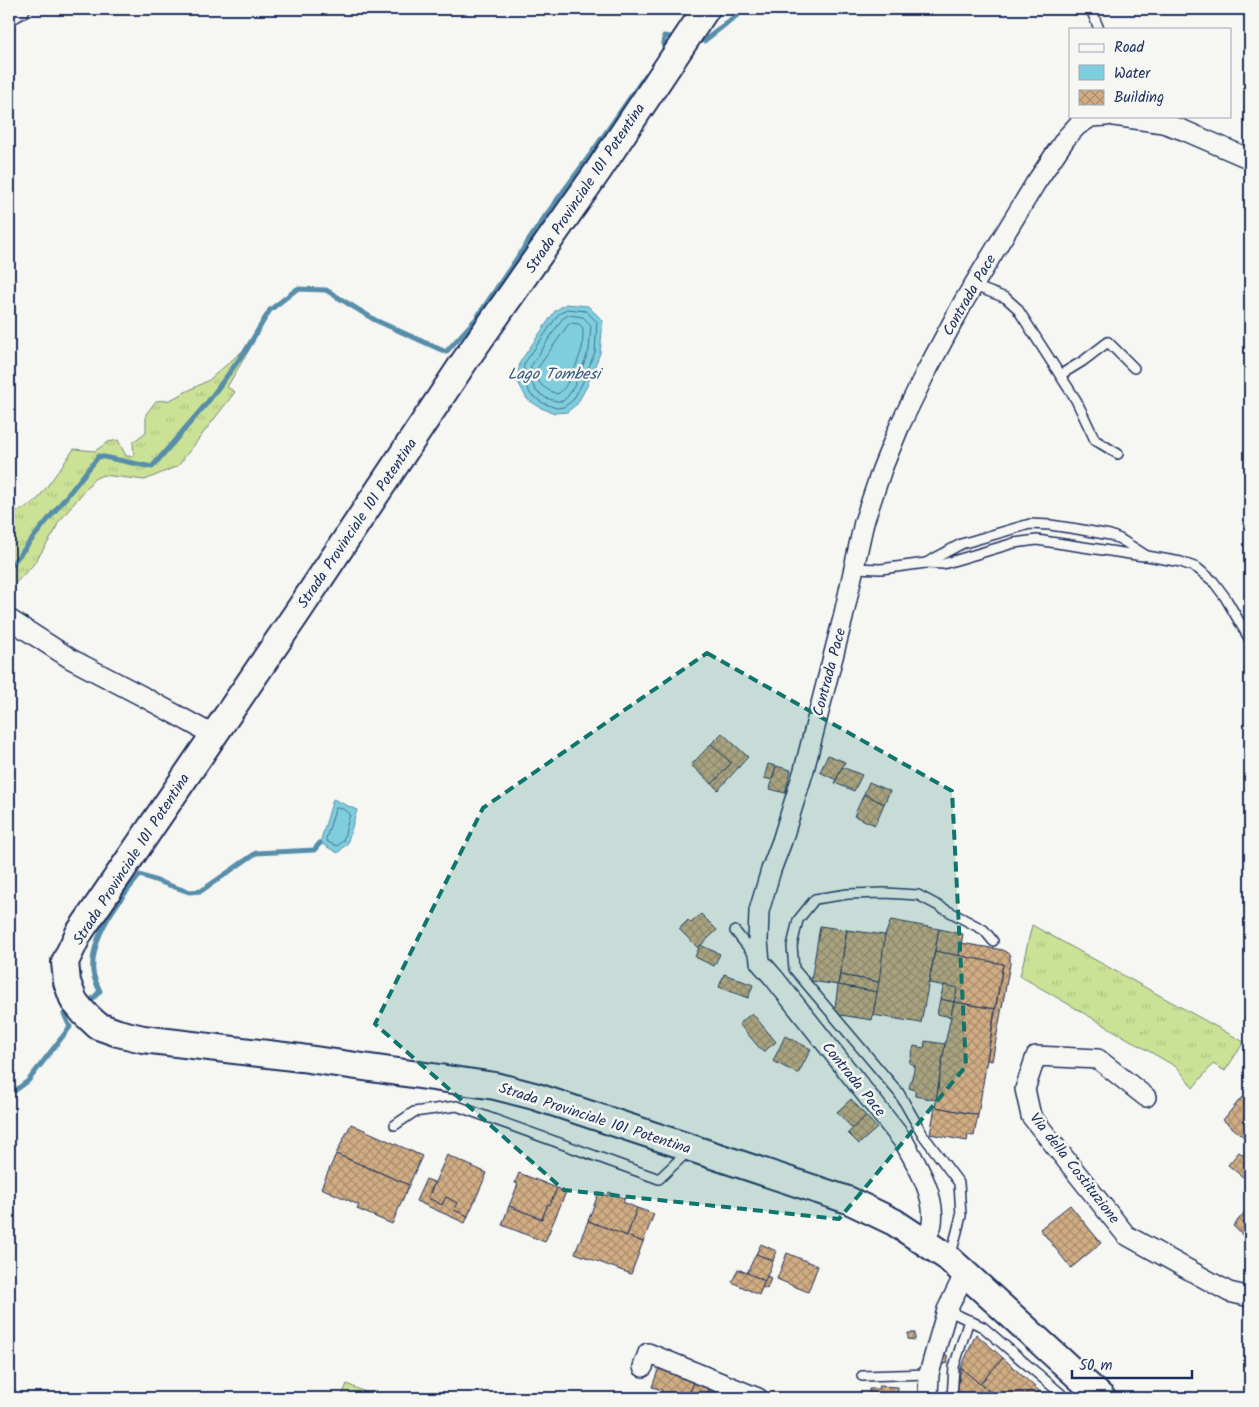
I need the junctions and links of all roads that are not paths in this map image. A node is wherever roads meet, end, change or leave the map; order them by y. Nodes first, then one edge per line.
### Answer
1 (20, 9) edge
2 (706, 9) edge
3 (1089, 9) edge
4 (9, 15) edge
5 (1099, 28) edge
6 (1089, 118) edge
7 (1126, 118) edge
8 (1250, 159) edge
9 (974, 286) junction
10 (1134, 368) dead end
11 (1060, 375) junction
12 (1118, 454) dead end
13 (1147, 556) junction
14 (926, 563) junction
15 (854, 568) junction
16 (9, 619) edge
17 (1250, 640) edge
18 (213, 735) junction
19 (735, 931) dead end
20 (993, 941) dead end
21 (760, 962) junction
22 (1146, 1097) dead end
23 (395, 1125) dead end
24 (686, 1147) junction
25 (923, 1240) junction
26 (946, 1257) junction
27 (967, 1275) junction
28 (1250, 1297) edge
29 (947, 1310) junction
30 (969, 1320) junction
31 (643, 1367) dead end
32 (929, 1374) junction
33 (862, 1376) dead end
34 (758, 1398) edge
35 (928, 1398) edge
36 (952, 1398) edge
37 (1066, 1398) edge
38 (1102, 1398) edge

1 - 4 street
2 - 18 main road, Strada Provinciale 101 Potentina
3 - 5 lane
6 - 9 street, Contrada Pace
7 - 8 street
9 - 11 lane
9 - 15 street, Contrada Pace
10 - 11 lane
11 - 12 lane
13 - 14 lane
13 - 14 lane
13 - 17 lane
14 - 15 lane
15 - 21 street, Contrada Pace
16 - 18 street
18 - 24 main road, Strada Provinciale 101 Potentina
19 - 21 lane
20 - 26 lane
21 - 25 street, Contrada Pace
22 - 28 street, Via della Costituzione
23 - 24 lane
24 - 25 main road, Strada Provinciale 101 Potentina
25 - 26 main road, Strada Provinciale 101 Potentina
26 - 27 main road, Strada Provinciale 101 Potentina
27 - 29 street
27 - 38 main road, Strada Provinciale 101 Potentina
29 - 30 lane
29 - 32 street
30 - 36 lane
30 - 37 lane
31 - 34 street
32 - 33 lane
32 - 35 street

